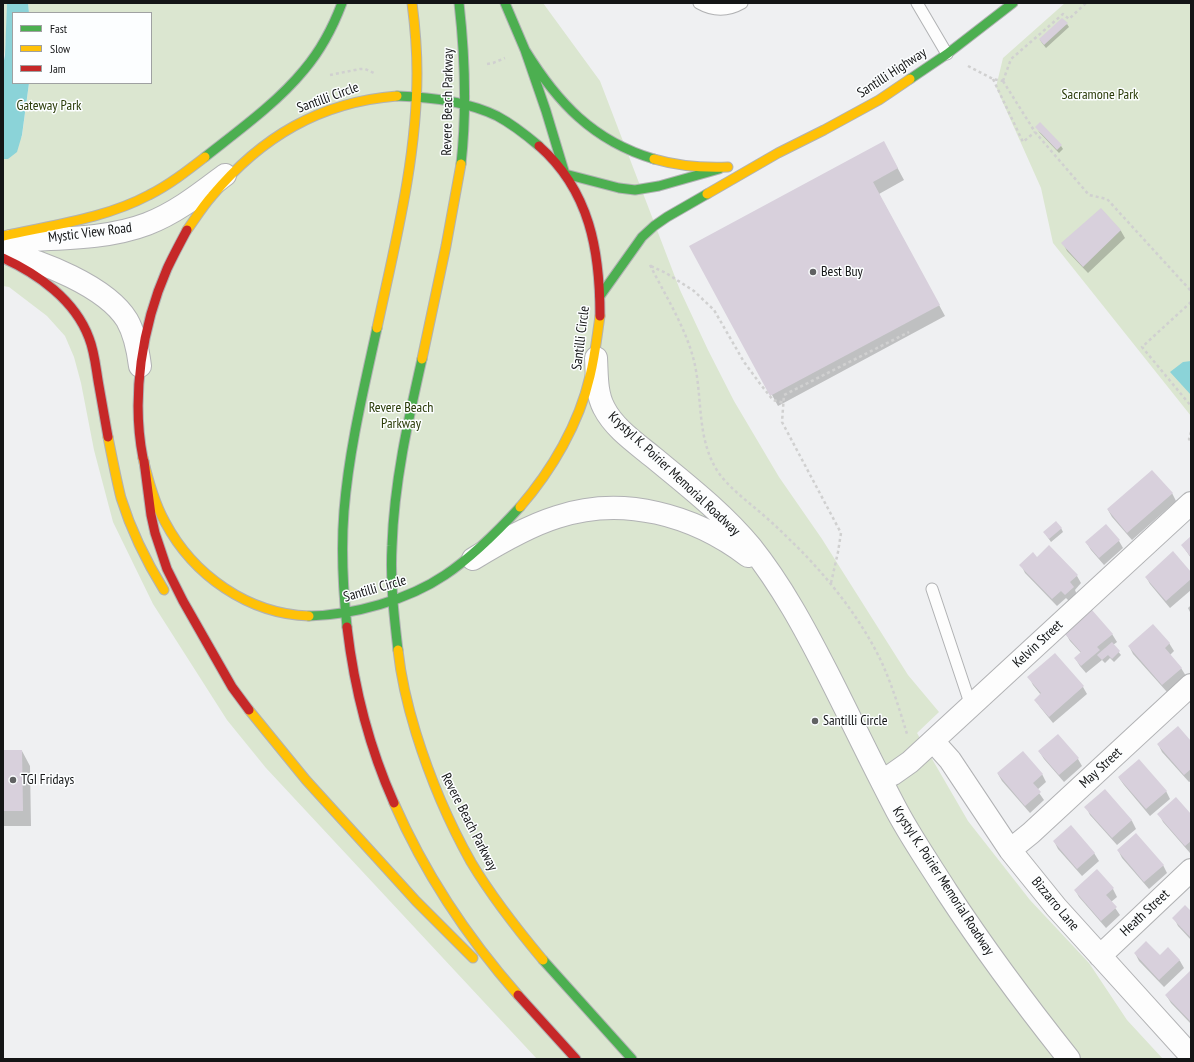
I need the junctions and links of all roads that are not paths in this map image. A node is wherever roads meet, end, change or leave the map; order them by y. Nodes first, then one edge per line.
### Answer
1 (342, 3) edge
2 (412, 3) edge
3 (459, 3) edge
4 (505, 3) edge
5 (699, 3) edge
6 (742, 3) edge
7 (917, 3) edge
8 (1013, 3) edge
9 (525, 50) junction
10 (947, 54) junction
11 (416, 97) junction
12 (465, 104) junction
13 (778, 153) junction
14 (252, 155) junction
15 (735, 165) junction
16 (565, 174) junction
17 (3, 236) edge
18 (3, 242) edge
19 (3, 252) edge
20 (3, 258) edge
21 (600, 296) junction
22 (595, 352) junction
23 (140, 367) junction
24 (144, 461) junction
25 (1191, 503) edge
26 (446, 575) junction
27 (778, 586) junction
28 (932, 589) dead end
29 (167, 595) dead end
30 (393, 600) junction
31 (346, 612) junction
32 (182, 618) dead end
33 (1191, 685) edge
34 (232, 687) junction
35 (970, 706) junction
36 (933, 741) junction
37 (882, 780) junction
38 (1010, 850) junction
39 (1191, 870) edge
40 (1100, 956) junction
41 (542, 1021) junction
42 (1190, 1054) edge
43 (576, 1059) edge
44 (632, 1059) edge
45 (1069, 1059) edge

1 - 17 main road
2 - 11 main road
3 - 12 main road, Revere Beach Parkway
4 - 9 main road
5 - 6 lane
7 - 10 lane
8 - 10 main road, Santilli Highway
9 - 15 main road
9 - 16 main road
10 - 13 main road, Santilli Highway
11 - 12 main road, Santilli Circle
11 - 14 main road, Santilli Circle
11 - 31 main road
12 - 16 main road, Santilli Circle
12 - 30 main road, Revere Beach Parkway
13 - 15 main road, Santilli Highway
13 - 21 main road, Santilli Highway
14 - 18 street, Mystic View Road
14 - 23 main road, Santilli Circle
15 - 16 main road, Santilli Highway
16 - 21 main road, Santilli Circle
19 - 23 street, Mystic View Road
20 - 29 main road
21 - 22 main road, Santilli Circle
22 - 26 main road, Santilli Circle
22 - 27 street, Krystyl K. Poirier Memorial Roadway
23 - 24 main road, Santilli Circle
24 - 31 main road, Santilli Circle
24 - 34 main road
25 - 35 street, Kelvin Street
26 - 27 street, Krystyl K. Poirier Memorial Roadway
26 - 30 main road, Santilli Circle
27 - 37 street, Krystyl K. Poirier Memorial Roadway
28 - 35 lane
30 - 31 main road, Santilli Circle
30 - 44 main road, Revere Beach Parkway
31 - 41 main road
32 - 34 main road
33 - 38 street, May Street
34 - 41 main road
35 - 36 street, Kelvin Street
36 - 37 street, Kelvin Street
36 - 38 street, Bizzarro Lane
37 - 45 street, Krystyl K. Poirier Memorial Roadway
38 - 40 street, Bizzarro Lane
39 - 40 street, Heath Street
40 - 42 street, Bizzarro Lane
41 - 43 main road

